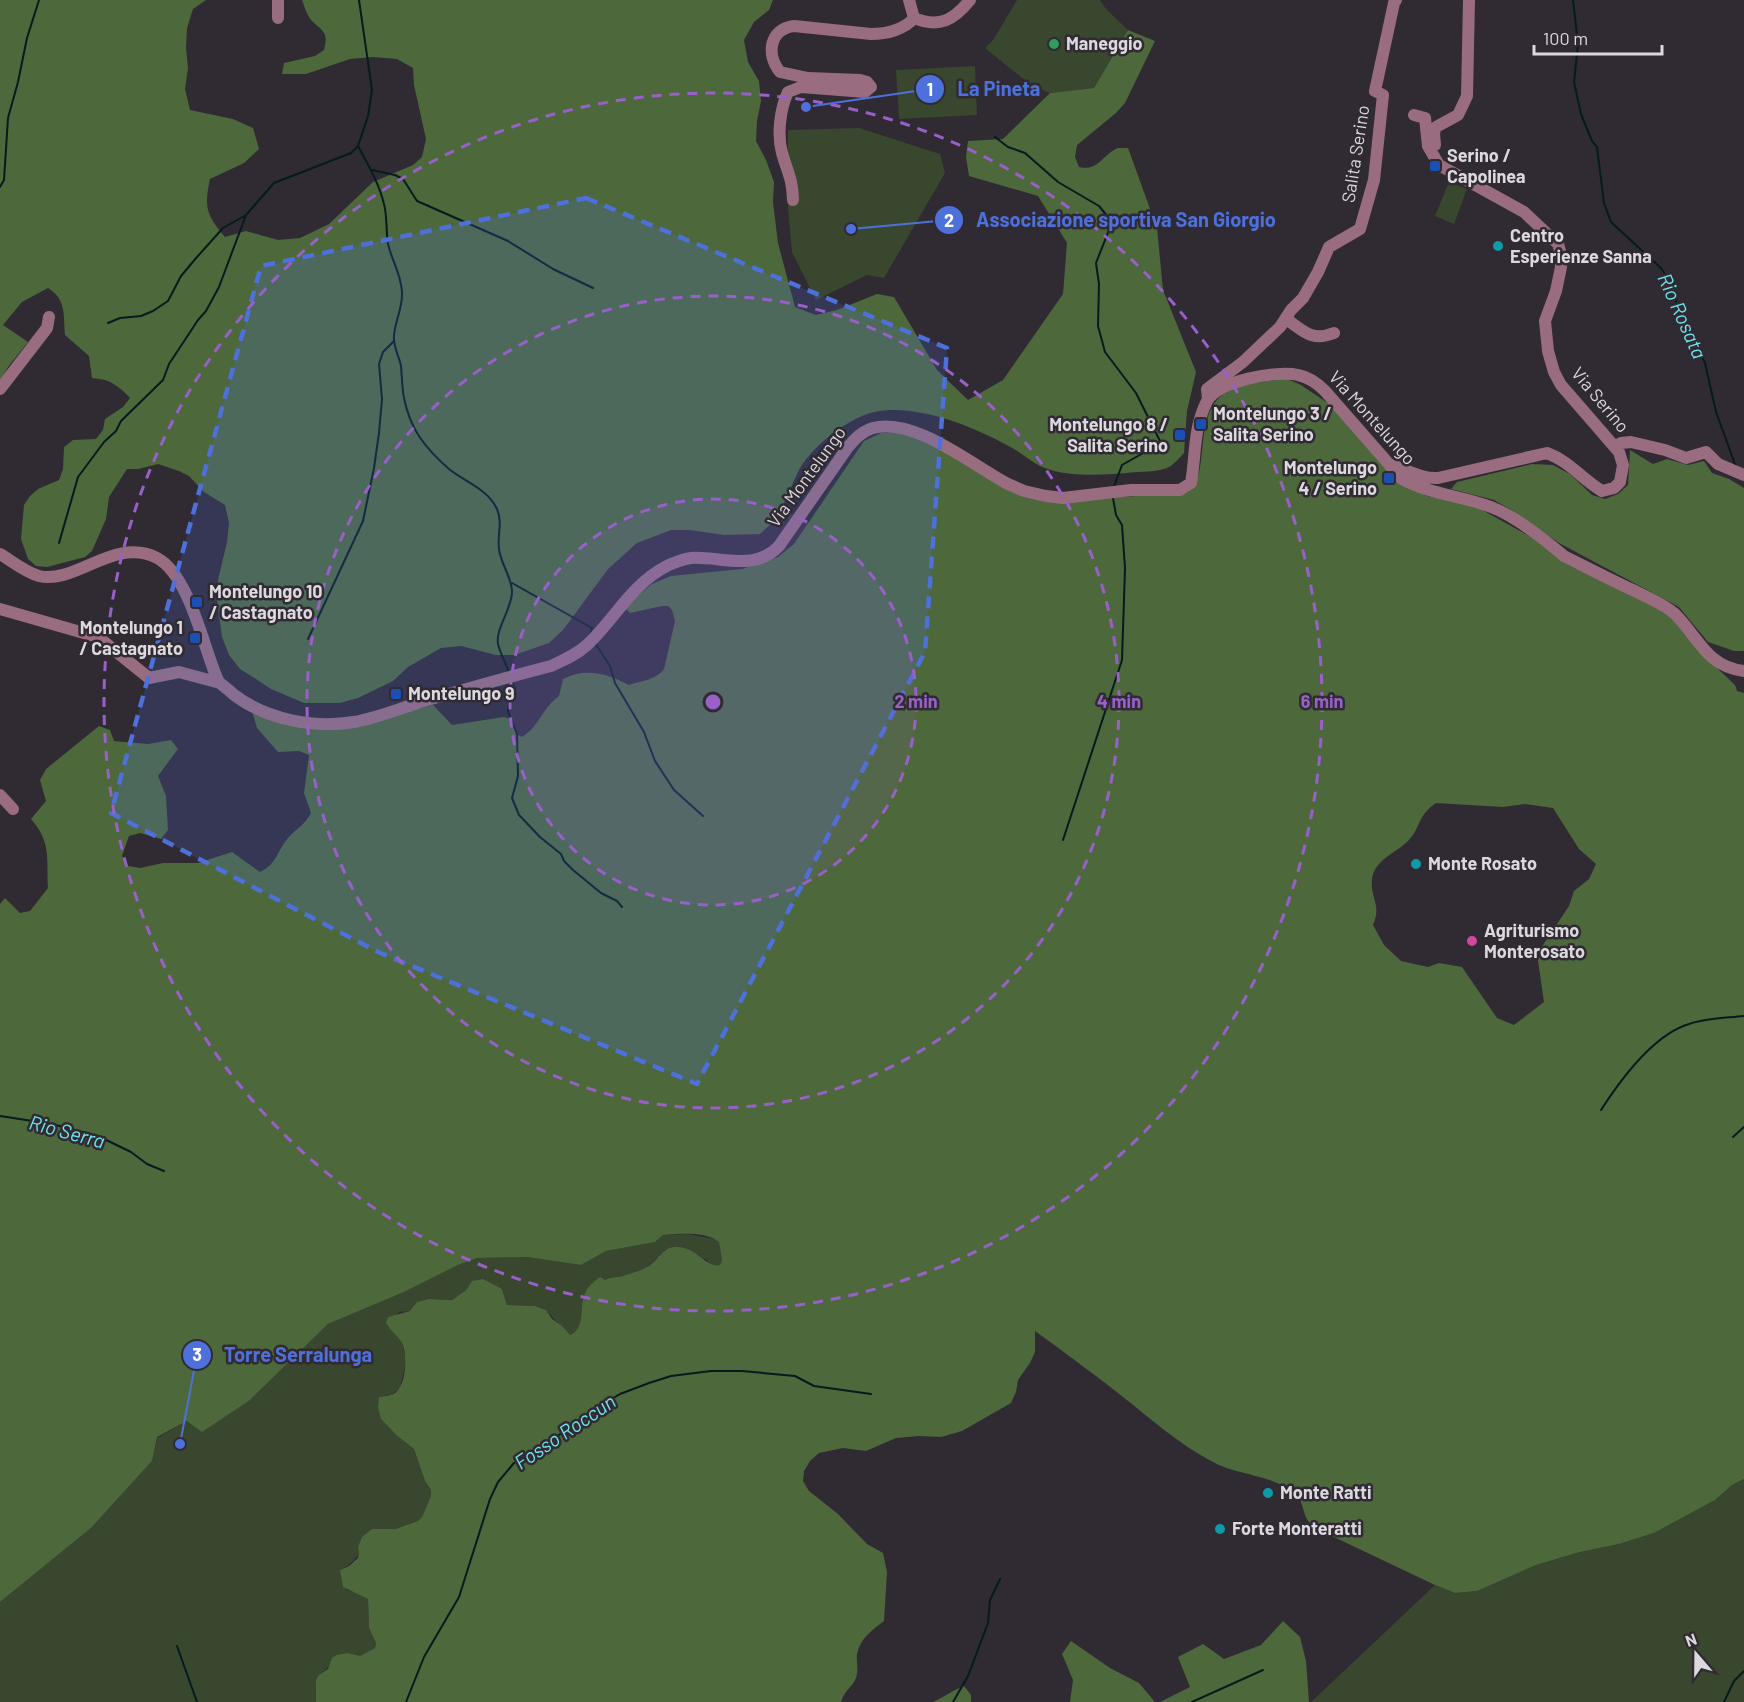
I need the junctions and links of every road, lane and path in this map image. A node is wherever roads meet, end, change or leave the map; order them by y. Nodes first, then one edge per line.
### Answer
1 (278, 0) edge
2 (909, 0) edge
3 (970, 0) edge
4 (1396, 0) edge
5 (1468, 0) edge
6 (278, 18) dead end
7 (914, 18) junction
8 (1414, 115) dead end
9 (1435, 158) junction
10 (792, 200) dead end
11 (49, 317) dead end
12 (1286, 319) junction
13 (1334, 333) dead end
14 (0, 389) edge
15 (1208, 399) junction
16 (1615, 446) junction
17 (1389, 464) junction
18 (1744, 475) edge
19 (0, 554) edge
20 (0, 609) edge
21 (1744, 671) edge
22 (220, 683) junction
23 (0, 795) edge
24 (12, 809) dead end

1 - 6 street
2 - 7 street
3 - 7 street
4 - 12 street, Salita Serino
5 - 9 street
7 - 10 street
8 - 9 street
9 - 16 street, Via Serino
11 - 14 street
12 - 13 street
12 - 15 street, Salita Serino
15 - 17 street, Via Montelungo
15 - 22 street, Via Montelungo
16 - 17 street, Via Serino
16 - 18 street
17 - 21 street, Via Montelungo
19 - 22 street
20 - 22 street
23 - 24 street

